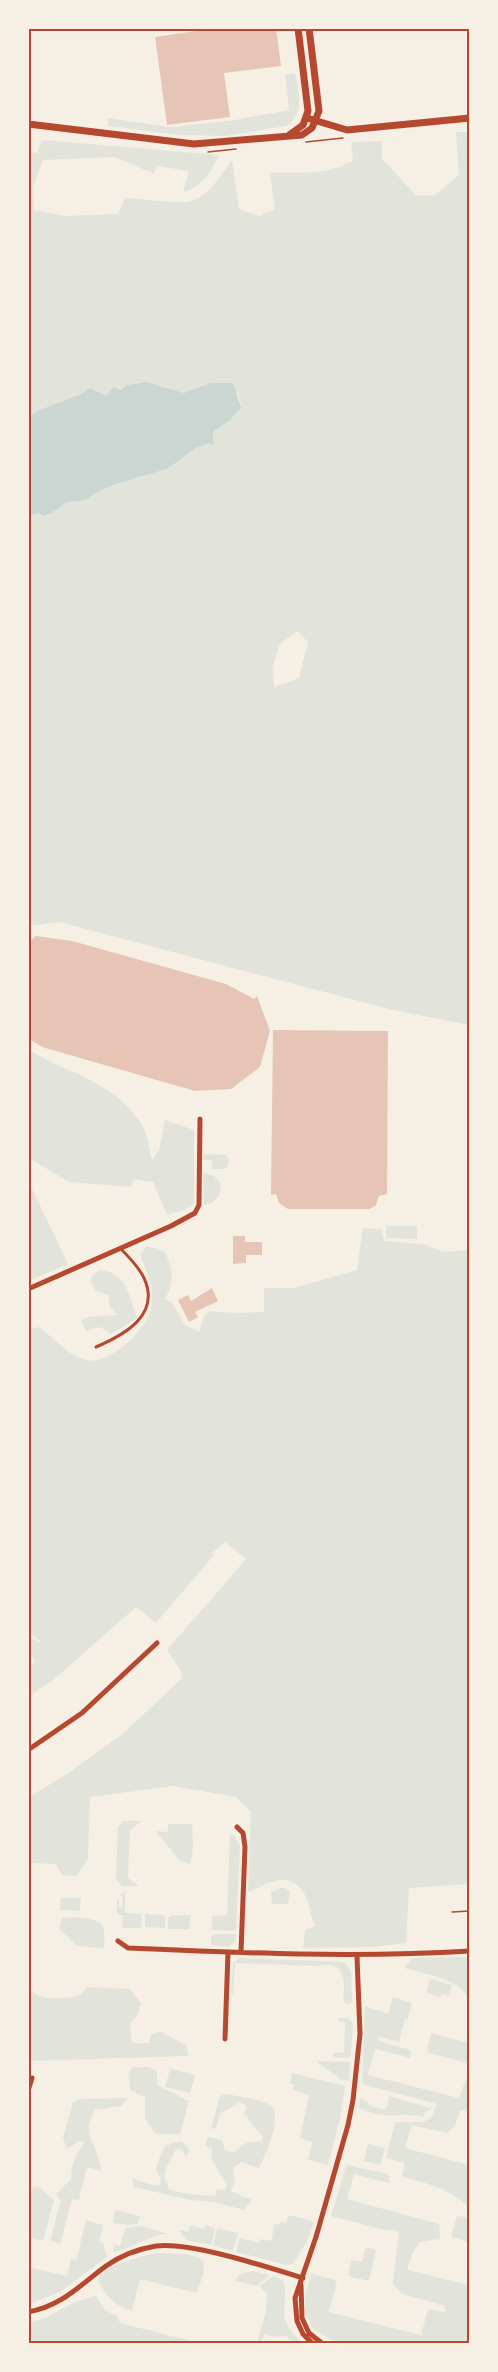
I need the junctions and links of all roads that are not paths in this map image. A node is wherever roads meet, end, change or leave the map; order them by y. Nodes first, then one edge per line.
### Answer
1 (298, 28) edge
2 (309, 28) edge
3 (307, 118) junction
4 (470, 118) edge
5 (316, 121) junction
6 (28, 124) edge
7 (287, 136) junction
8 (200, 1119) dead end
9 (120, 1248) junction
10 (28, 1290) edge
11 (96, 1347) dead end
12 (158, 1643) dead end
13 (28, 1750) edge
14 (237, 1827) dead end
15 (118, 1941) dead end
16 (470, 1951) edge
17 (228, 1952) junction
18 (241, 1952) junction
19 (357, 1956) junction
20 (225, 2039) dead end
21 (32, 2078) dead end
22 (28, 2091) edge
23 (303, 2278) junction
24 (301, 2285) junction
25 (28, 2312) edge
26 (312, 2343) edge
27 (322, 2343) edge

1 - 3 street
2 - 5 street
3 - 5 street
3 - 7 street
4 - 5 street
5 - 7 street
6 - 7 street
8 - 9 street
9 - 10 street
9 - 11 lane
12 - 13 street
14 - 18 street
15 - 17 street
16 - 19 street
17 - 18 street
17 - 20 street
18 - 19 street
19 - 23 street
21 - 22 street
23 - 24 street
23 - 25 street
24 - 26 street
24 - 27 street

